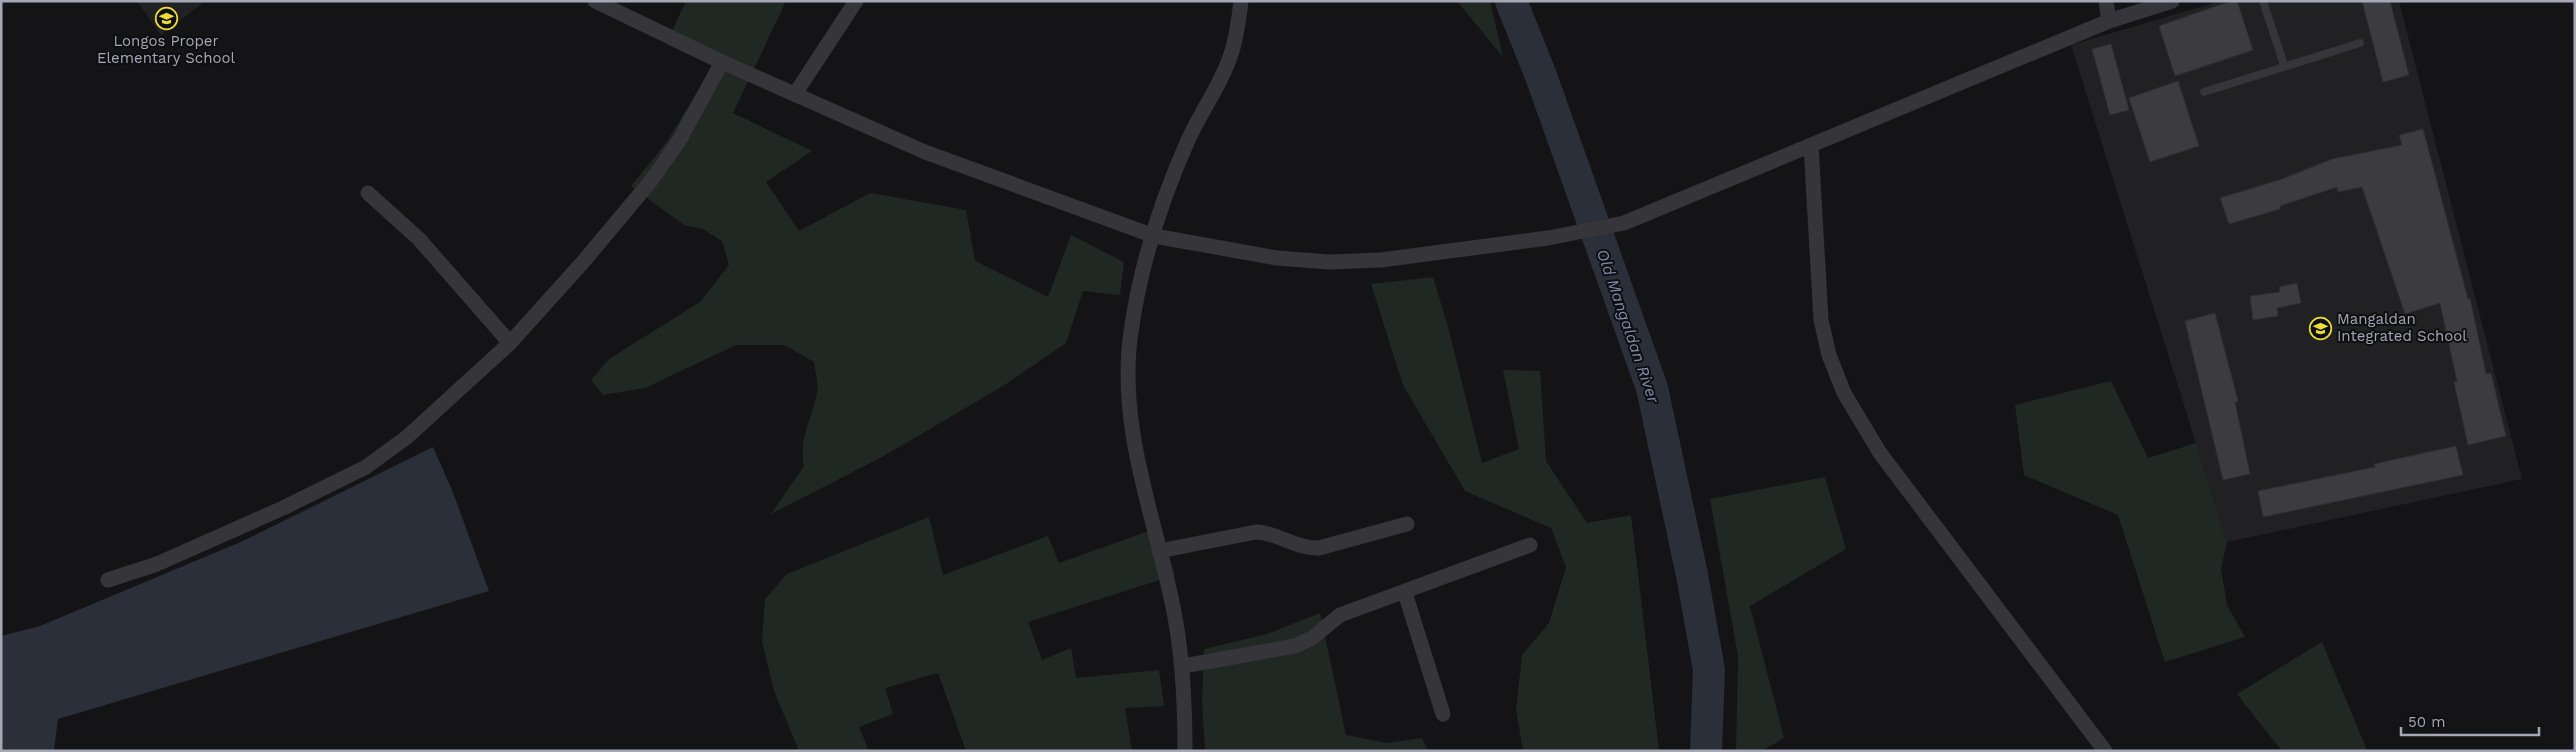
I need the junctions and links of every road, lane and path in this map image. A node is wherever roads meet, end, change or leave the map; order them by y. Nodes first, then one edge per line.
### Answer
1 (595, 1) edge
2 (856, 1) edge
3 (1241, 1) edge
4 (2106, 1) edge
5 (2172, 1) edge
6 (2263, 1) edge
7 (2109, 21) junction
8 (2360, 43) dead end
9 (722, 62) junction
10 (2284, 65) junction
11 (2204, 92) dead end
12 (795, 94) junction
13 (1810, 146) junction
14 (368, 193) dead end
15 (1154, 236) junction
16 (510, 343) junction
17 (1407, 524) dead end
18 (1530, 545) dead end
19 (1159, 551) junction
20 (108, 580) dead end
21 (1405, 592) junction
22 (1183, 666) junction
23 (1443, 714) dead end
24 (1185, 751) edge
25 (2105, 751) edge

1 - 9 street
2 - 12 street
3 - 15 street
4 - 7 street
5 - 7 street
6 - 10 lane
7 - 13 street
8 - 10 lane
9 - 12 street
9 - 16 street
10 - 11 lane
12 - 15 street
13 - 15 street
13 - 25 street
14 - 16 street
15 - 19 street
16 - 20 street
17 - 19 street
18 - 21 street
19 - 22 street
21 - 22 street
21 - 23 street
22 - 24 street

